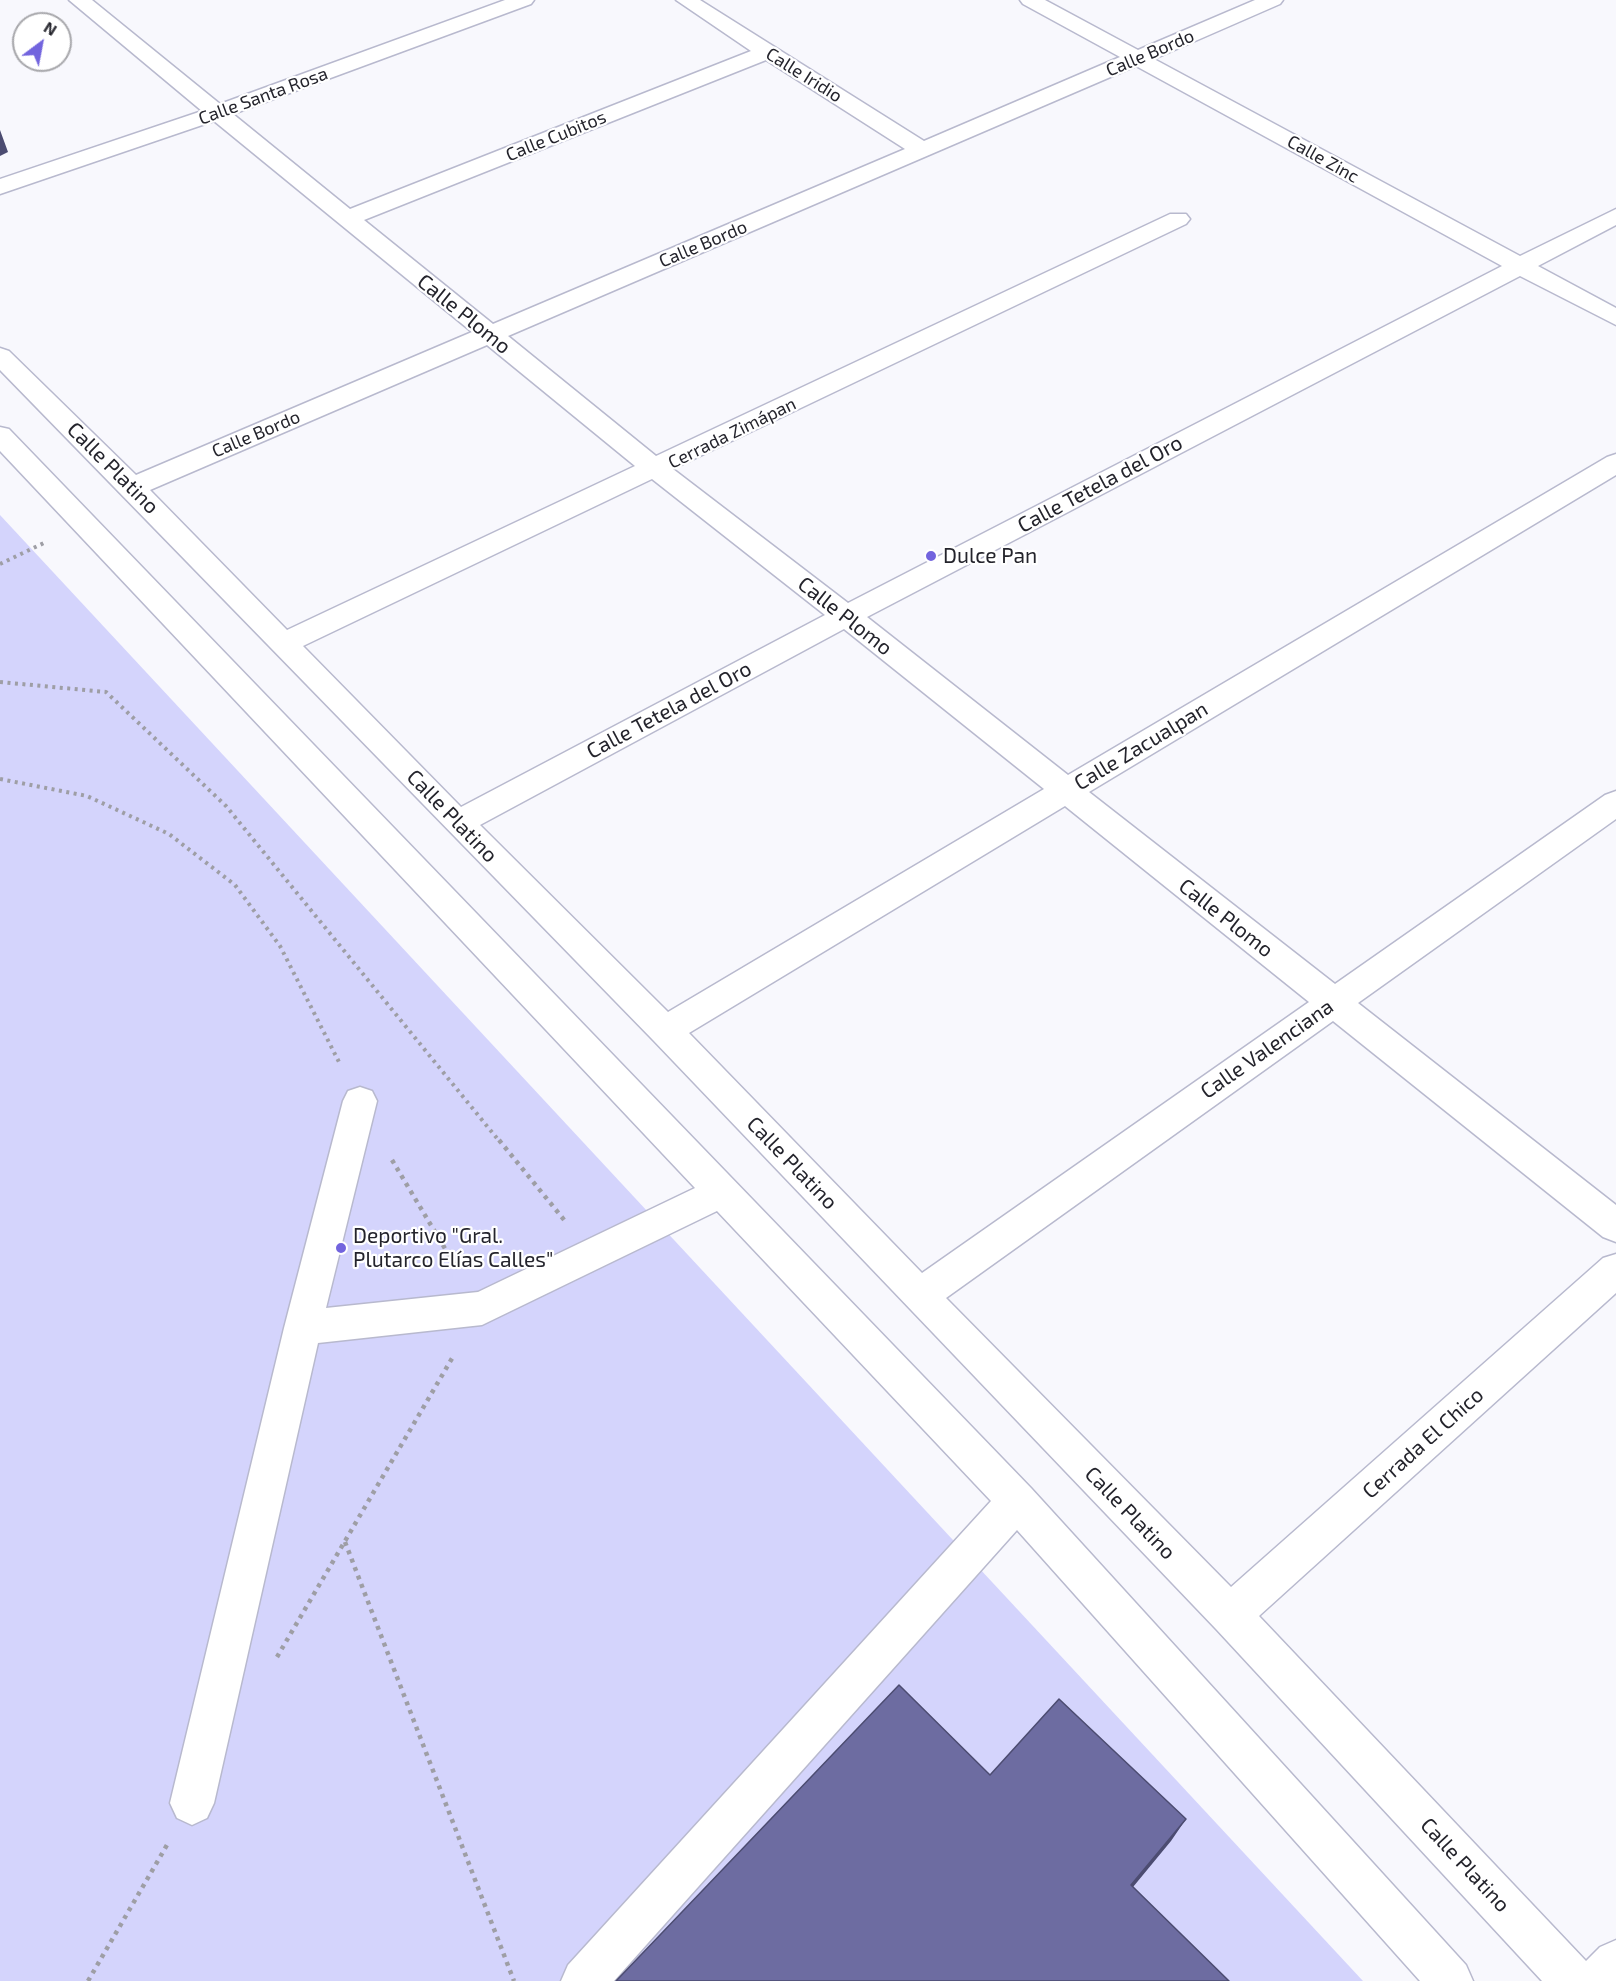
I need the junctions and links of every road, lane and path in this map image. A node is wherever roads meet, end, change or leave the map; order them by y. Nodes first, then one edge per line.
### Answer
1 (79, 0) edge
2 (524, 0) edge
3 (686, 0) edge
4 (1030, 0) edge
5 (1273, 0) edge
6 (767, 52) junction
7 (1137, 58) junction
8 (219, 112) junction
9 (923, 150) junction
10 (0, 187) edge
11 (1616, 216) edge
12 (345, 219) junction
13 (1179, 219) dead end
14 (1519, 266) junction
15 (1616, 318) edge
16 (490, 335) junction
17 (0, 357) edge
18 (0, 435) edge
19 (1616, 463) edge
20 (656, 469) junction
21 (132, 487) junction
22 (46, 542) dead end
23 (0, 564) edge
24 (846, 616) junction
25 (284, 643) junction
26 (0, 682) edge
27 (1065, 792) junction
28 (1616, 803) edge
29 (458, 823) junction
30 (1333, 1002) junction
31 (666, 1030) junction
32 (360, 1101) dead end
33 (722, 1192) junction
34 (1616, 1226) edge
35 (592, 1254) junction
36 (1616, 1270) edge
37 (919, 1296) junction
38 (303, 1328) junction
39 (1017, 1501) junction
40 (345, 1541) dead end
41 (1230, 1615) junction
42 (192, 1803) dead end
43 (1616, 1963) edge
44 (514, 1981) edge
45 (584, 1981) edge
46 (1450, 1981) edge
47 (1574, 1981) edge
48 (1598, 1981) edge

1 - 8 street, Calle Plomo
2 - 8 street, Calle Santa Rosa
3 - 6 street, Calle Iridio
4 - 7 street, Calle Zinc
5 - 7 street, Calle Bordo
6 - 9 street, Calle Iridio
6 - 12 street, Calle Cubitos
7 - 9 street, Calle Bordo
7 - 14 street, Calle Zinc
8 - 10 street, Calle Santa Rosa
8 - 12 street, Calle Plomo
9 - 16 street, Calle Bordo
11 - 14 street, Calle Tetela del Oro
12 - 16 street, Calle Plomo
13 - 20 street, Cerrada Zimápan
14 - 15 street, Calle Zinc
14 - 24 street, Calle Tetela del Oro
16 - 20 street, Calle Plomo
16 - 21 street, Calle Bordo
17 - 21 street, Calle Platino
18 - 33 street
19 - 27 street, Calle Zacualpan
20 - 24 street, Calle Plomo
20 - 25 street, Cerrada Zimápan
21 - 25 street, Calle Platino
22 - 23 path
24 - 27 street, Calle Plomo
24 - 29 street, Calle Tetela del Oro
25 - 29 street, Calle Platino
26 - 35 path
27 - 30 street, Calle Plomo
27 - 31 street, Calle Zacualpan
28 - 30 street, Calle Valenciana
29 - 31 street, Calle Platino
30 - 34 street, Calle Plomo
30 - 37 street, Calle Valenciana
31 - 37 street, Calle Platino
32 - 38 street
33 - 35 street
33 - 39 street
35 - 38 street
36 - 41 street, Cerrada El Chico
37 - 41 street, Calle Platino
38 - 42 street
39 - 45 street
39 - 46 street
40 - 44 path
41 - 47 street, Calle Platino
43 - 48 street

